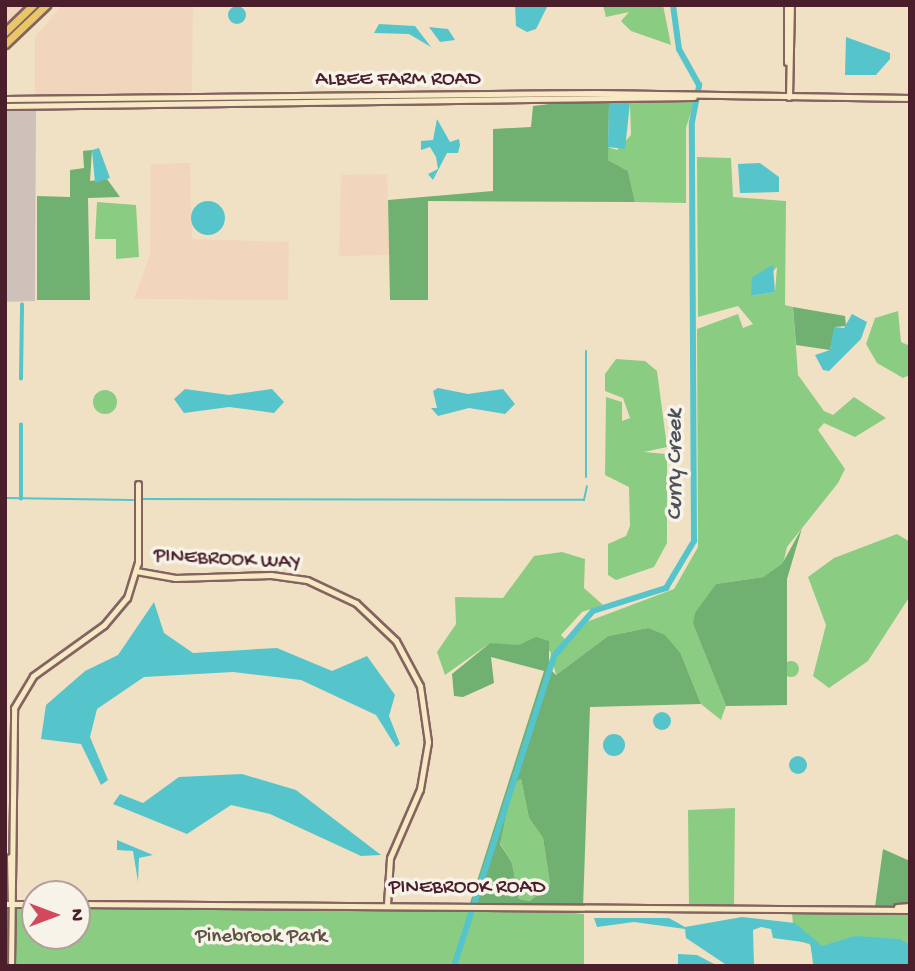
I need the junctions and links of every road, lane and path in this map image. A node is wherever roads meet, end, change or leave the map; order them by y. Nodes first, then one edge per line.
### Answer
1 (33, 5) edge
2 (39, 5) edge
3 (46, 5) edge
4 (789, 5) edge
5 (21, 17) junction
6 (5, 32) edge
7 (19, 32) junction
8 (5, 42) edge
9 (536, 96) junction
10 (694, 97) junction
11 (789, 97) junction
12 (910, 98) edge
13 (241, 100) junction
14 (7, 103) edge
15 (475, 104) junction
16 (138, 484) dead end
17 (136, 571) junction
18 (8, 904) edge
19 (91, 904) edge
20 (387, 905) junction
21 (910, 908) edge
22 (10, 966) edge

1 - 5 main road
2 - 7 main road
3 - 7 main road
4 - 11 street
5 - 6 main road
5 - 8 main road
7 - 8 main road
9 - 10 street, ALBEE FARM ROAD
9 - 13 street, ALBEE FARM ROAD
9 - 15 street
10 - 11 street, ALBEE FARM ROAD
10 - 15 street, ALBEE FARM ROAD
11 - 12 street, ALBEE FARM ROAD
13 - 14 street, ALBEE FARM ROAD
13 - 15 street, ALBEE FARM ROAD
16 - 17 street
17 - 18 street
17 - 20 street, PINEBROOK WAY
18 - 22 street
19 - 20 street, PINEBROOK ROAD
20 - 21 street, PINEBROOK ROAD

